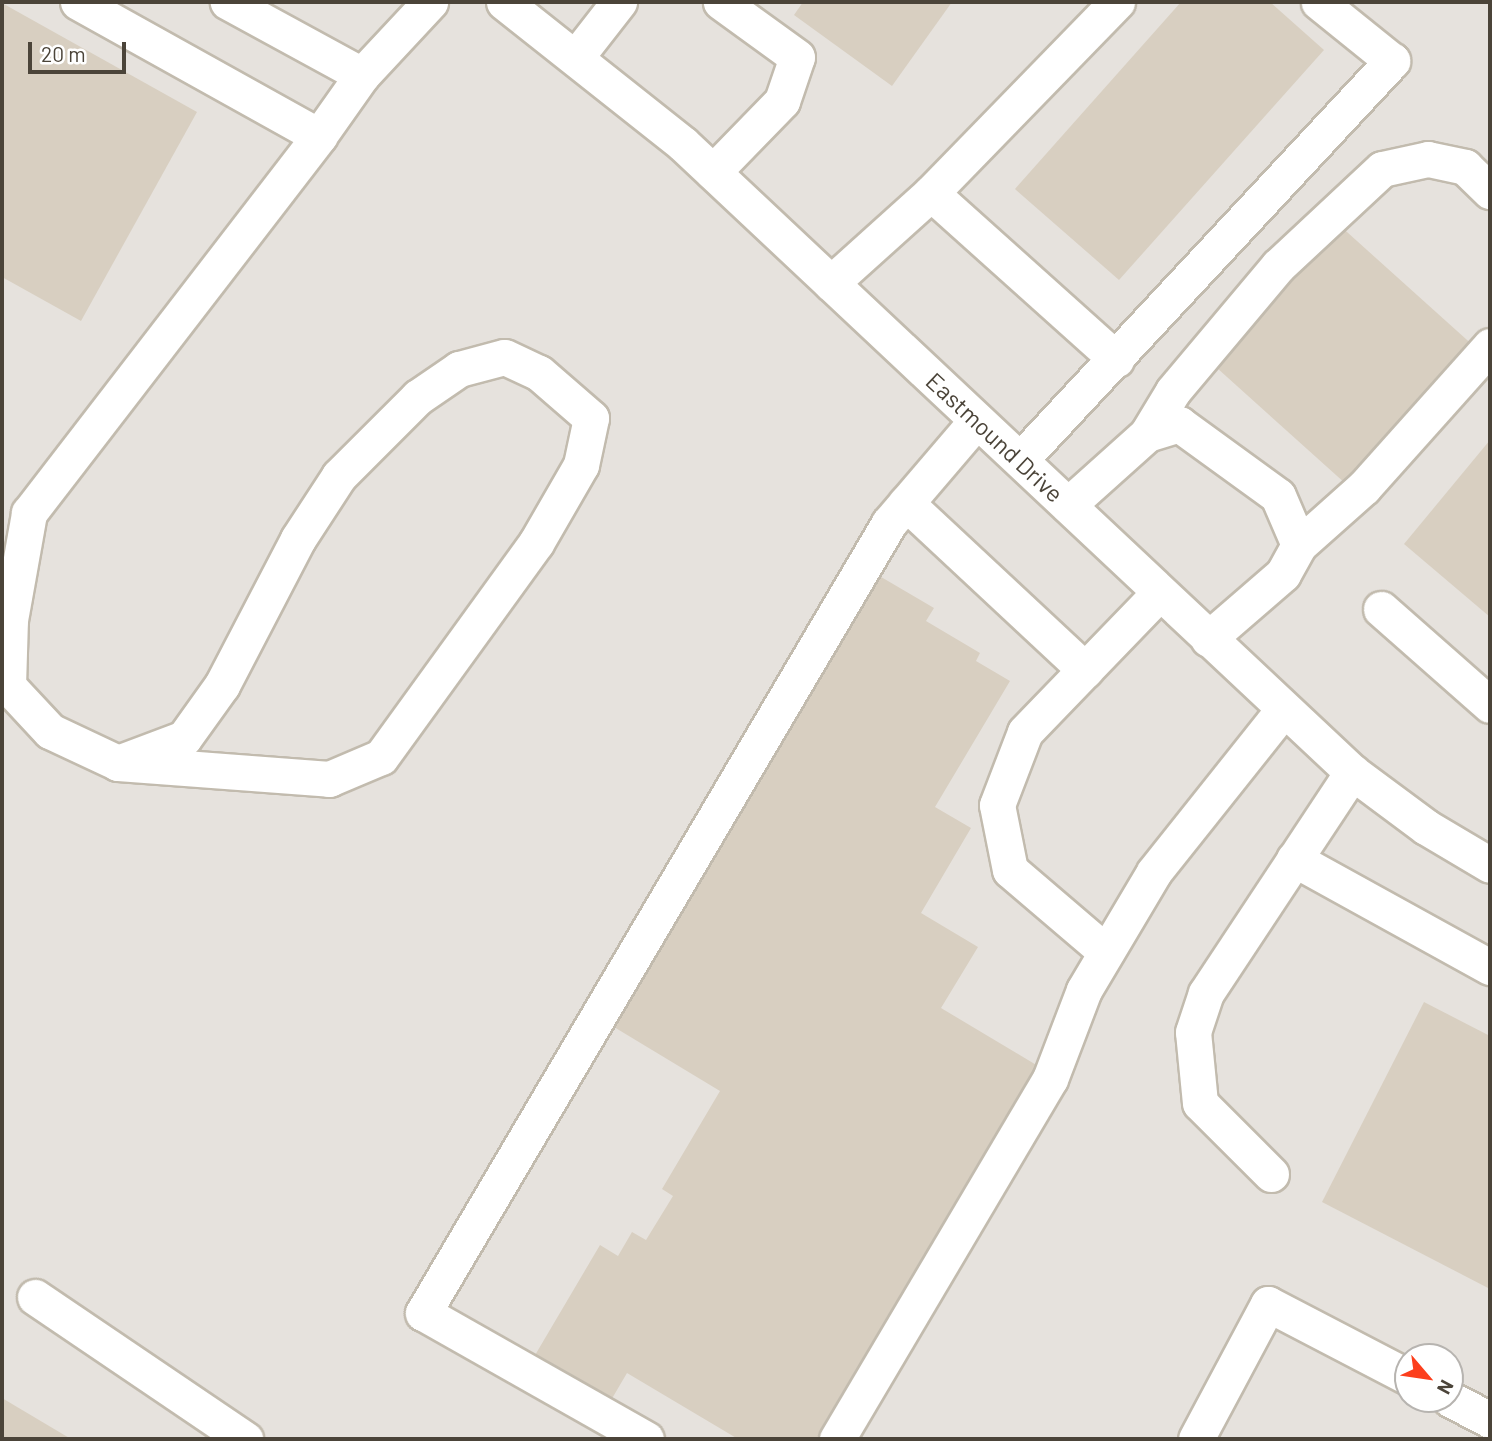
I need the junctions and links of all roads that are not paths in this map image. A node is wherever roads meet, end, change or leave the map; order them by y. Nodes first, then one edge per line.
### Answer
1 (78, 2) edge
2 (228, 2) edge
3 (430, 2) edge
4 (504, 2) edge
5 (619, 2) edge
6 (721, 2) edge
7 (1117, 2) edge
8 (1319, 2) edge
9 (576, 57) junction
10 (362, 75) junction
11 (319, 136) junction
12 (713, 172) junction
13 (1490, 191) edge
14 (931, 193) junction
15 (831, 283) junction
16 (1490, 346) edge
17 (1115, 359) junction
18 (977, 420) junction
19 (1147, 434) junction
20 (1020, 460) junction
21 (906, 503) junction
22 (1068, 505) junction
23 (1299, 545) junction
24 (1160, 592) junction
25 (1381, 608) dead end
26 (1208, 639) junction
27 (1085, 670) junction
28 (1490, 705) edge
29 (1283, 710) junction
30 (118, 763) junction
31 (1352, 772) junction
32 (1294, 859) junction
33 (1490, 865) edge
34 (1106, 952) junction
35 (1490, 967) edge
36 (1271, 1174) dead end
37 (35, 1297) dead end
38 (1394, 1370) edge
39 (1464, 1406) edge
40 (1490, 1420) edge
41 (245, 1439) edge
42 (646, 1439) edge
43 (837, 1439) edge
44 (1196, 1439) edge

1 - 11 street
2 - 10 street
3 - 10 street
4 - 9 street, Eastmound Drive
5 - 9 street
6 - 12 street
7 - 14 street
8 - 17 street
9 - 12 street, Eastmound Drive
10 - 11 street
11 - 30 street
12 - 15 street, Eastmound Drive
13 - 19 street
14 - 15 street
14 - 17 street
15 - 18 street, Eastmound Drive
16 - 23 street
17 - 20 street
18 - 20 street, Eastmound Drive
18 - 21 street
19 - 22 street
19 - 23 street
20 - 22 street, Eastmound Drive
21 - 27 street
21 - 42 street
22 - 24 street, Eastmound Drive
23 - 26 street
24 - 26 street, Eastmound Drive
24 - 27 street
25 - 28 street
26 - 29 street, Eastmound Drive
27 - 34 street
29 - 31 street, Eastmound Drive
29 - 34 street
30 - 30 street
31 - 32 street
31 - 33 street, Eastmound Drive
32 - 35 street
32 - 36 street
34 - 43 street
37 - 41 street
38 - 44 street
39 - 40 street

